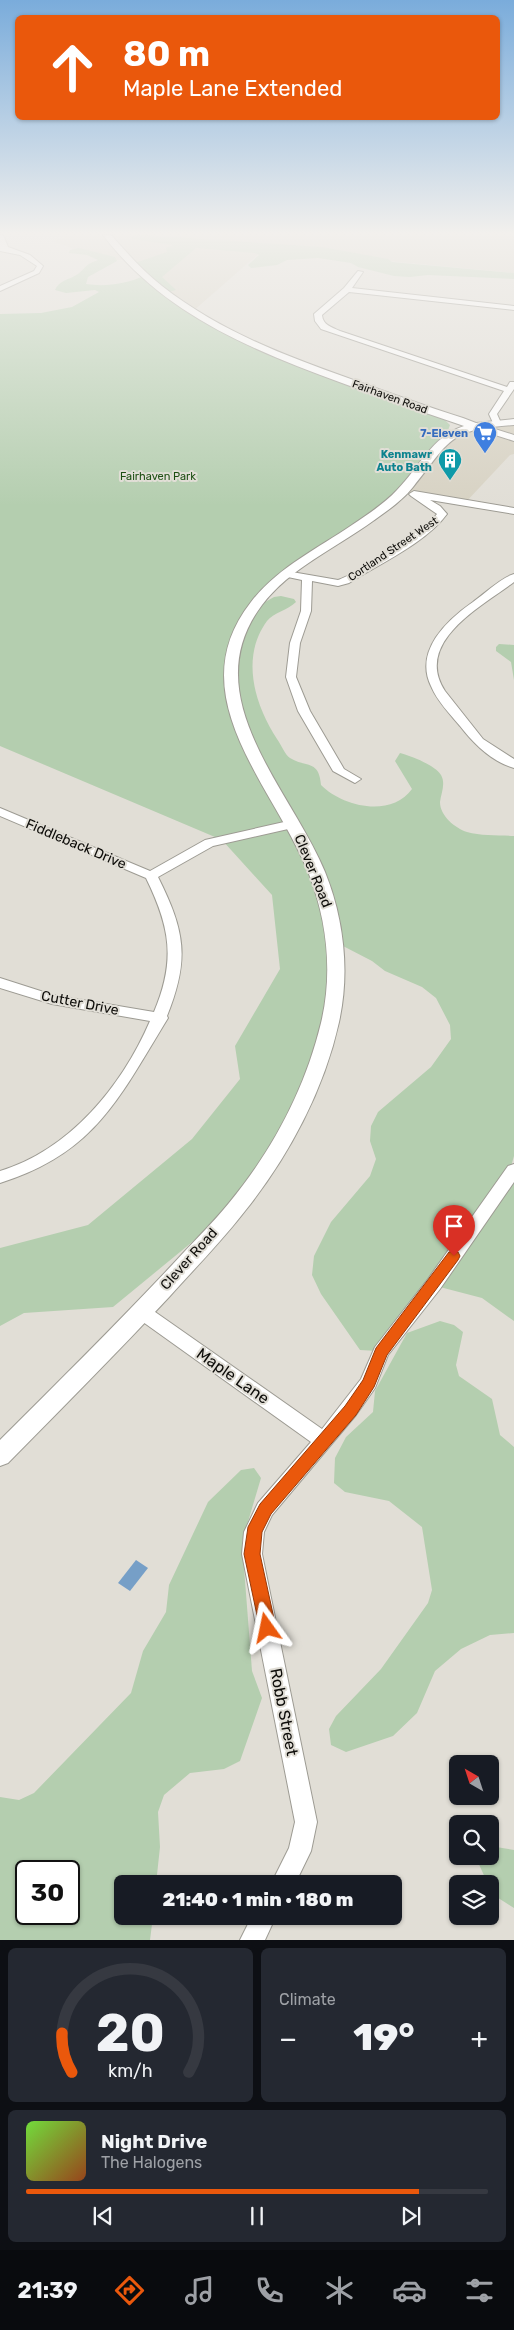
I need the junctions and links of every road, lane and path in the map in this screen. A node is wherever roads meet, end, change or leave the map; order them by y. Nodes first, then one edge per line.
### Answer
1 (216, 326) edge
2 (323, 326) edge
3 (512, 386) edge
4 (431, 412) junction
5 (443, 416) junction
6 (495, 419) junction
7 (514, 422) edge
8 (476, 426) junction
9 (514, 438) edge
10 (444, 441) junction
11 (408, 493) junction
12 (514, 511) edge
13 (286, 574) junction
14 (514, 577) edge
15 (307, 578) junction
16 (514, 764) edge
17 (355, 780) dead end
18 (0, 812) edge
19 (293, 824) junction
20 (152, 876) junction
21 (0, 983) edge
22 (161, 1018) junction
23 (514, 1170) edge
24 (0, 1177) edge
25 (142, 1312) junction
26 (324, 1441) junction
27 (0, 1456) edge
28 (287, 1875) edge
29 (260, 1925) edge
30 (252, 1940) edge

1 - 4 street, Fairhaven Road
2 - 3 street
3 - 6 street
4 - 5 street, Fairhaven Road
4 - 10 street
5 - 6 street
5 - 8 street, Fairhaven Road
6 - 7 street, Clever Road
6 - 8 street, Clever Road
8 - 9 street
8 - 10 street, Clever Road
10 - 11 street, Clever Road
11 - 12 street
11 - 13 street, Clever Road
11 - 15 street, Cortland Street West
13 - 15 street
13 - 19 street, Clever Road
14 - 16 street
15 - 17 street
18 - 20 street, Fiddleback Drive
19 - 20 street
19 - 25 street, Clever Road
20 - 22 street
21 - 22 street, Cutter Drive
22 - 24 street
23 - 26 street, Robb Street
25 - 26 street, Maple Lane
25 - 27 street, Clever Road
26 - 28 street, Robb Street
29 - 30 street

